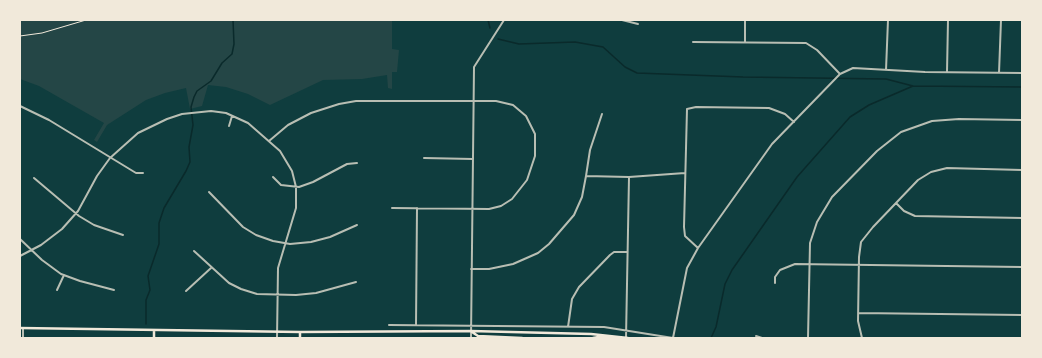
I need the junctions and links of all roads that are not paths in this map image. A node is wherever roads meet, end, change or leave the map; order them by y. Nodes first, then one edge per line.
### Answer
1 (504, 20) edge
2 (622, 20) edge
3 (745, 20) edge
4 (888, 20) edge
5 (948, 20) edge
6 (1001, 20) edge
7 (638, 24) dead end
8 (692, 42) dead end
9 (745, 42) junction
10 (886, 70) junction
11 (947, 72) junction
12 (999, 73) junction
13 (1022, 73) edge
14 (839, 75) junction
15 (473, 100) junction
16 (20, 106) edge
17 (602, 114) dead end
18 (232, 115) junction
19 (1022, 120) edge
20 (794, 122) junction
21 (229, 126) dead end
22 (269, 141) junction
23 (110, 158) junction
24 (424, 158) dead end
25 (472, 159) junction
26 (357, 162) dead end
27 (1022, 170) edge
28 (144, 173) dead end
29 (685, 173) junction
30 (586, 176) junction
31 (273, 177) dead end
32 (629, 177) junction
33 (34, 178) dead end
34 (296, 187) junction
35 (209, 192) dead end
36 (896, 203) junction
37 (392, 208) dead end
38 (417, 208) junction
39 (472, 209) junction
40 (76, 214) junction
41 (1022, 218) edge
42 (357, 225) dead end
43 (123, 235) dead end
44 (20, 239) edge
45 (286, 243) junction
46 (698, 248) junction
47 (32, 251) junction
48 (194, 252) dead end
49 (628, 252) junction
50 (20, 256) edge
51 (809, 263) junction
52 (858, 264) junction
53 (1022, 267) edge
54 (211, 268) junction
55 (471, 269) junction
56 (64, 275) junction
57 (356, 282) dead end
58 (775, 283) dead end
59 (57, 290) dead end
60 (114, 290) dead end
61 (186, 291) dead end
62 (277, 295) junction
63 (858, 313) junction
64 (1022, 315) edge
65 (389, 325) dead end
66 (416, 325) junction
67 (471, 326) junction
68 (568, 326) junction
69 (22, 328) edge
70 (154, 330) junction
71 (627, 330) junction
72 (277, 331) junction
73 (471, 331) junction
74 (300, 332) junction
75 (606, 335) junction
76 (756, 336) dead end
77 (23, 338) edge
78 (154, 338) edge
79 (277, 338) edge
80 (300, 338) edge
81 (471, 338) edge
82 (522, 338) edge
83 (593, 338) edge
84 (627, 338) edge
85 (673, 338) edge
86 (762, 338) edge
87 (808, 338) edge
88 (862, 338) edge

1 - 15 street
2 - 7 street
3 - 9 street
4 - 10 street
5 - 11 street
6 - 12 street
8 - 9 street
9 - 14 street
10 - 11 street
10 - 14 street
11 - 12 street
12 - 13 street
14 - 20 street
15 - 22 street
15 - 25 street
15 - 39 street
16 - 23 street
17 - 30 street
18 - 21 street
18 - 22 street
18 - 23 street
19 - 51 street
20 - 29 street
20 - 46 street
22 - 34 street
23 - 28 street
23 - 40 street
24 - 25 street
25 - 39 street
26 - 34 street
27 - 36 street
29 - 32 street
29 - 46 street
30 - 32 street
30 - 55 street
31 - 34 street
32 - 49 street
33 - 40 street
34 - 45 street
35 - 45 street
36 - 41 street
36 - 52 street
37 - 38 street
38 - 39 street
38 - 66 street
39 - 55 street
40 - 43 street
40 - 47 street
42 - 45 street
44 - 47 street
45 - 62 street
46 - 85 street
47 - 50 street
47 - 56 street
48 - 54 street
49 - 68 street
49 - 71 street
51 - 52 street
51 - 58 street
51 - 87 street
52 - 53 street
52 - 63 street
54 - 61 street
54 - 62 street
55 - 67 street
56 - 59 street
56 - 60 street
57 - 62 street
62 - 72 street
63 - 64 street
63 - 88 street
65 - 66 street
66 - 67 street
67 - 68 street
67 - 73 street
68 - 71 street
69 - 70 main road
69 - 77 street
70 - 72 main road
70 - 78 main road
71 - 84 street
71 - 85 street
72 - 74 main road
72 - 79 street
73 - 74 main road
73 - 75 main road
73 - 81 street
73 - 82 main road
74 - 80 main road
75 - 83 main road
75 - 84 main road
76 - 86 street

